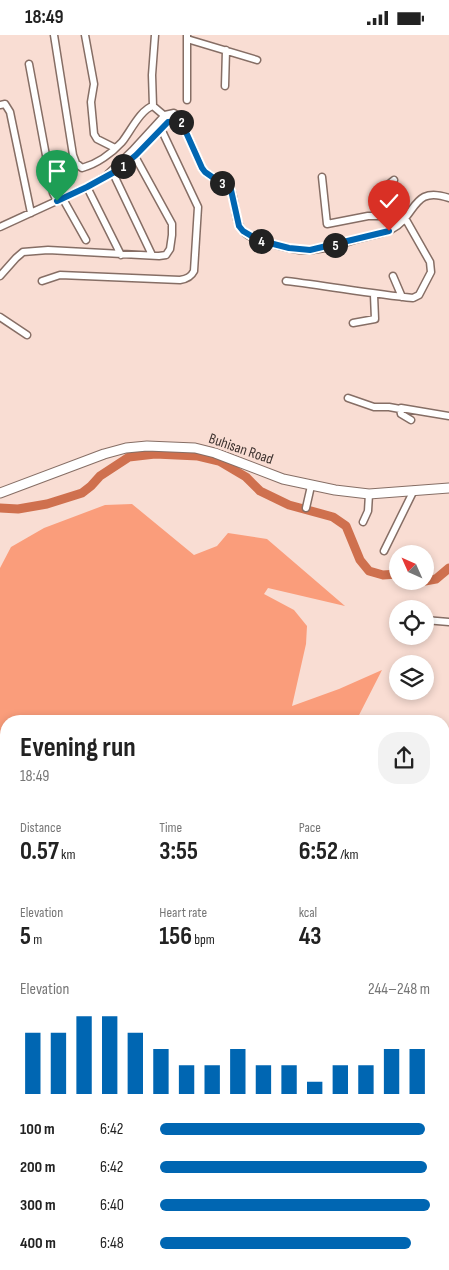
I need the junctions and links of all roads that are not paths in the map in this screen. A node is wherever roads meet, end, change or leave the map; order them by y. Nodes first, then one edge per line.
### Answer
1 (54, 35) edge
2 (85, 35) edge
3 (156, 35) edge
4 (187, 37) edge
5 (226, 50) junction
6 (257, 60) dead end
7 (29, 64) dead end
8 (226, 86) dead end
9 (188, 100) dead end
10 (0, 105) edge
11 (153, 106) junction
12 (166, 119) junction
13 (158, 127) junction
14 (115, 148) junction
15 (134, 153) junction
16 (111, 172) junction
17 (322, 177) dead end
18 (394, 180) dead end
19 (87, 187) junction
20 (449, 198) edge
21 (60, 200) junction
22 (31, 213) junction
23 (379, 215) junction
24 (405, 218) junction
25 (0, 227) edge
26 (86, 240) dead end
27 (122, 255) junction
28 (152, 255) junction
29 (0, 276) edge
30 (392, 276) dead end
31 (42, 281) dead end
32 (286, 281) dead end
33 (374, 295) junction
34 (402, 297) junction
35 (0, 317) edge
36 (352, 323) dead end
37 (27, 335) dead end
38 (348, 398) dead end
39 (400, 409) junction
40 (449, 416) edge
41 (411, 420) dead end
42 (311, 486) junction
43 (449, 488) edge
44 (414, 490) junction
45 (0, 493) edge
46 (369, 494) junction
47 (306, 508) dead end
48 (363, 522) dead end
49 (384, 551) dead end
50 (434, 621) edge
51 (449, 622) edge

1 - 14 street
2 - 14 street
3 - 11 street
4 - 5 street
4 - 9 street
5 - 6 street
5 - 8 street
7 - 21 street
10 - 22 street
11 - 12 street
11 - 14 street
12 - 13 street
12 - 24 street
13 - 15 street
13 - 31 street
15 - 16 street
15 - 28 street
16 - 19 street
16 - 28 street
17 - 23 street
18 - 23 street
19 - 21 street
19 - 27 street
20 - 24 street
21 - 22 street
21 - 26 street
22 - 25 street
23 - 24 street
24 - 34 street
27 - 28 street
27 - 29 street
30 - 34 street
32 - 33 street
33 - 34 street
33 - 36 street
35 - 37 street
38 - 39 street
39 - 40 street
39 - 41 street
42 - 45 street, Buhisan Road
42 - 46 street, Buhisan Road
42 - 47 street
43 - 44 street, Buhisan Road
44 - 46 street, Buhisan Road
44 - 49 street
46 - 48 street
50 - 51 street

